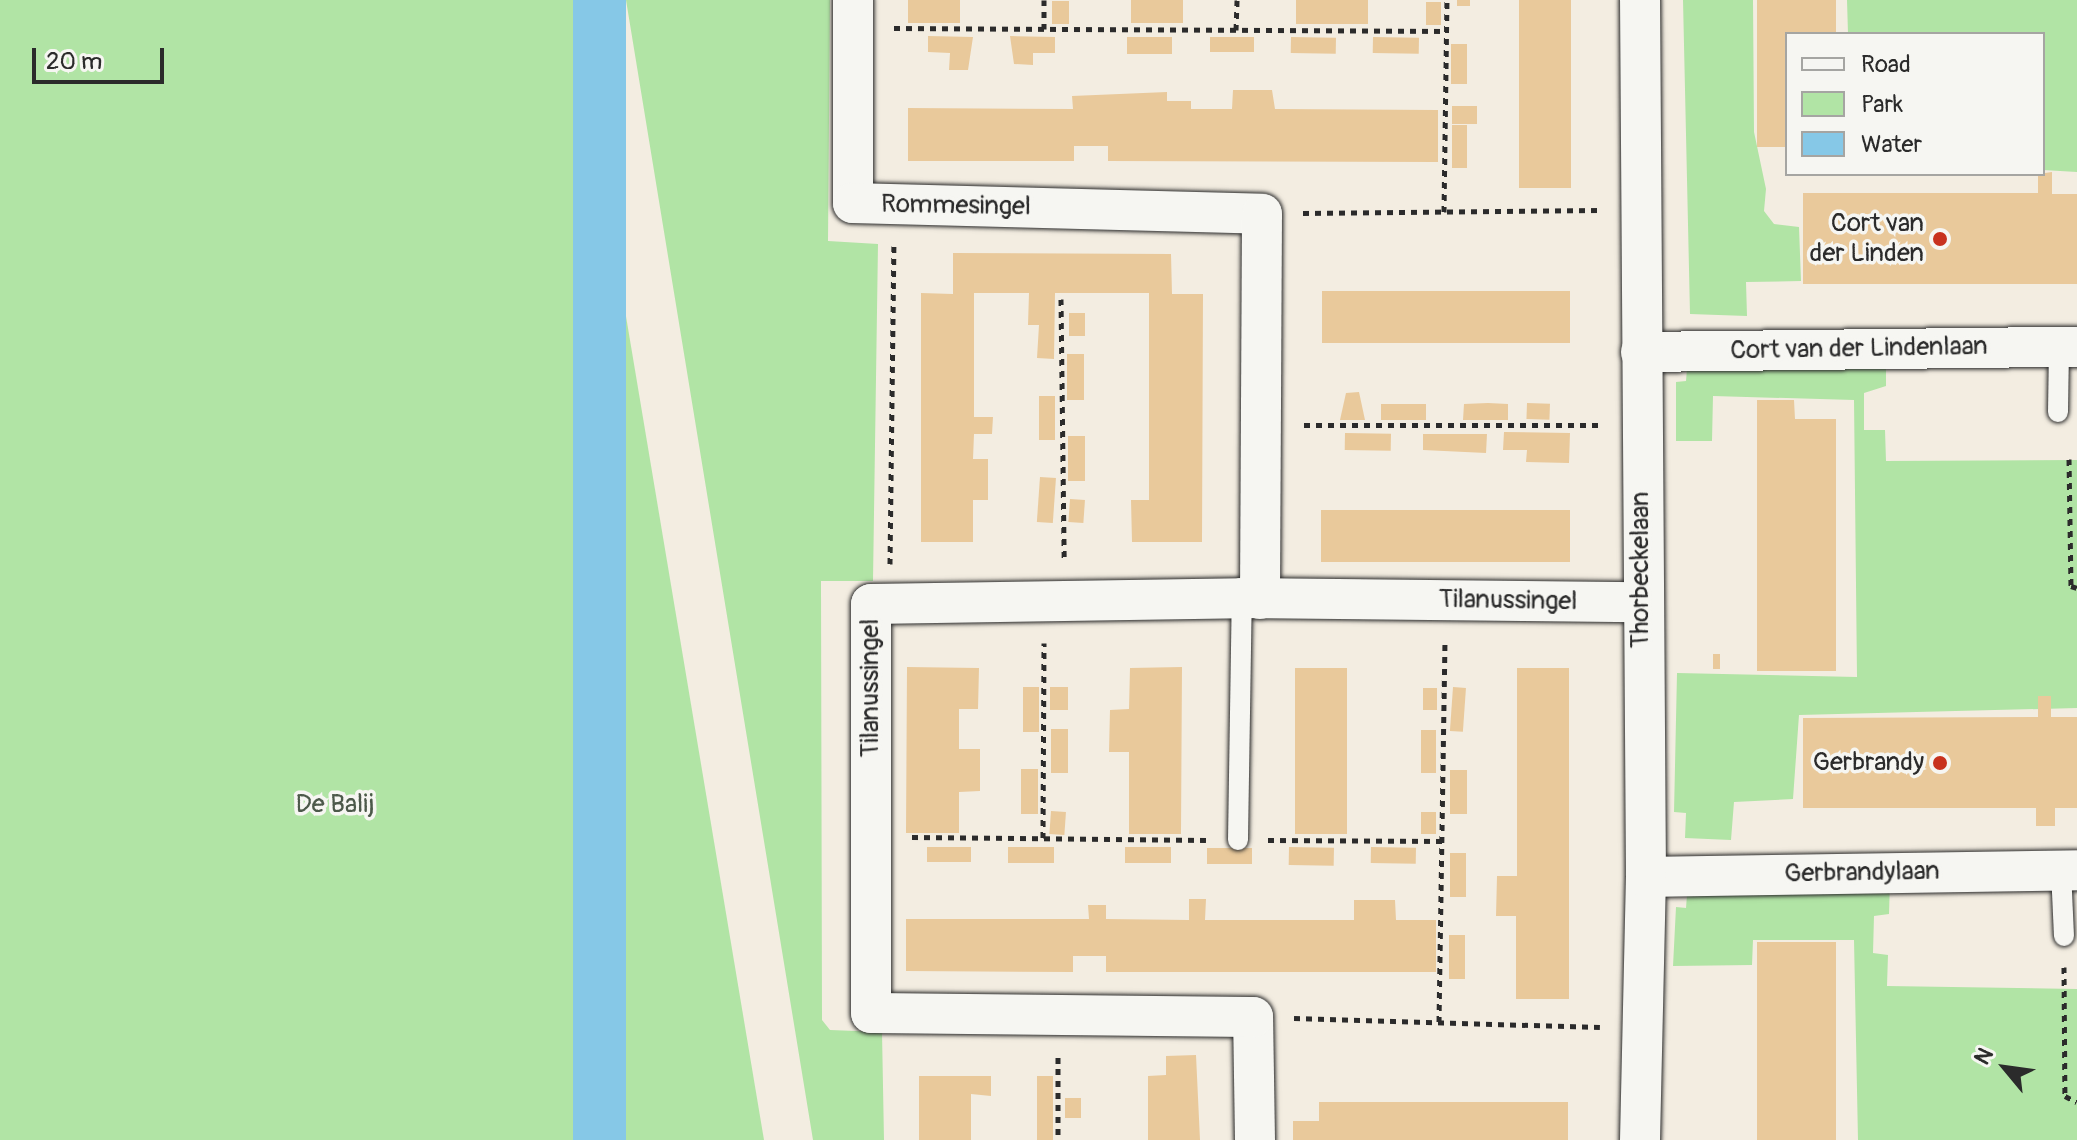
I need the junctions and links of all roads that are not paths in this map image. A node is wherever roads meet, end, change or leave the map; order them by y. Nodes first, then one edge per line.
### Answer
1 (1640, 0) edge
2 (853, 14) edge
3 (2068, 347) edge
4 (1641, 352) junction
5 (2058, 412) dead end
6 (1251, 599) junction
7 (1640, 602) junction
8 (1238, 840) road end
9 (2069, 870) edge
10 (1646, 877) junction
11 (2064, 936) road end
12 (1255, 1140) edge
13 (1640, 1140) edge

1 - 4 street, Thorbeckelaan
2 - 6 street, Rommesingel
3 - 4 street, Cort van der Lindenlaan
3 - 5 lane
4 - 7 street, Thorbeckelaan
6 - 7 street, Tilanussingel
6 - 8 lane
6 - 12 street, Tilanussingel
7 - 10 street, Thorbeckelaan
9 - 10 street, Gerbrandylaan
9 - 11 lane
10 - 13 street, Thorbeckelaan

